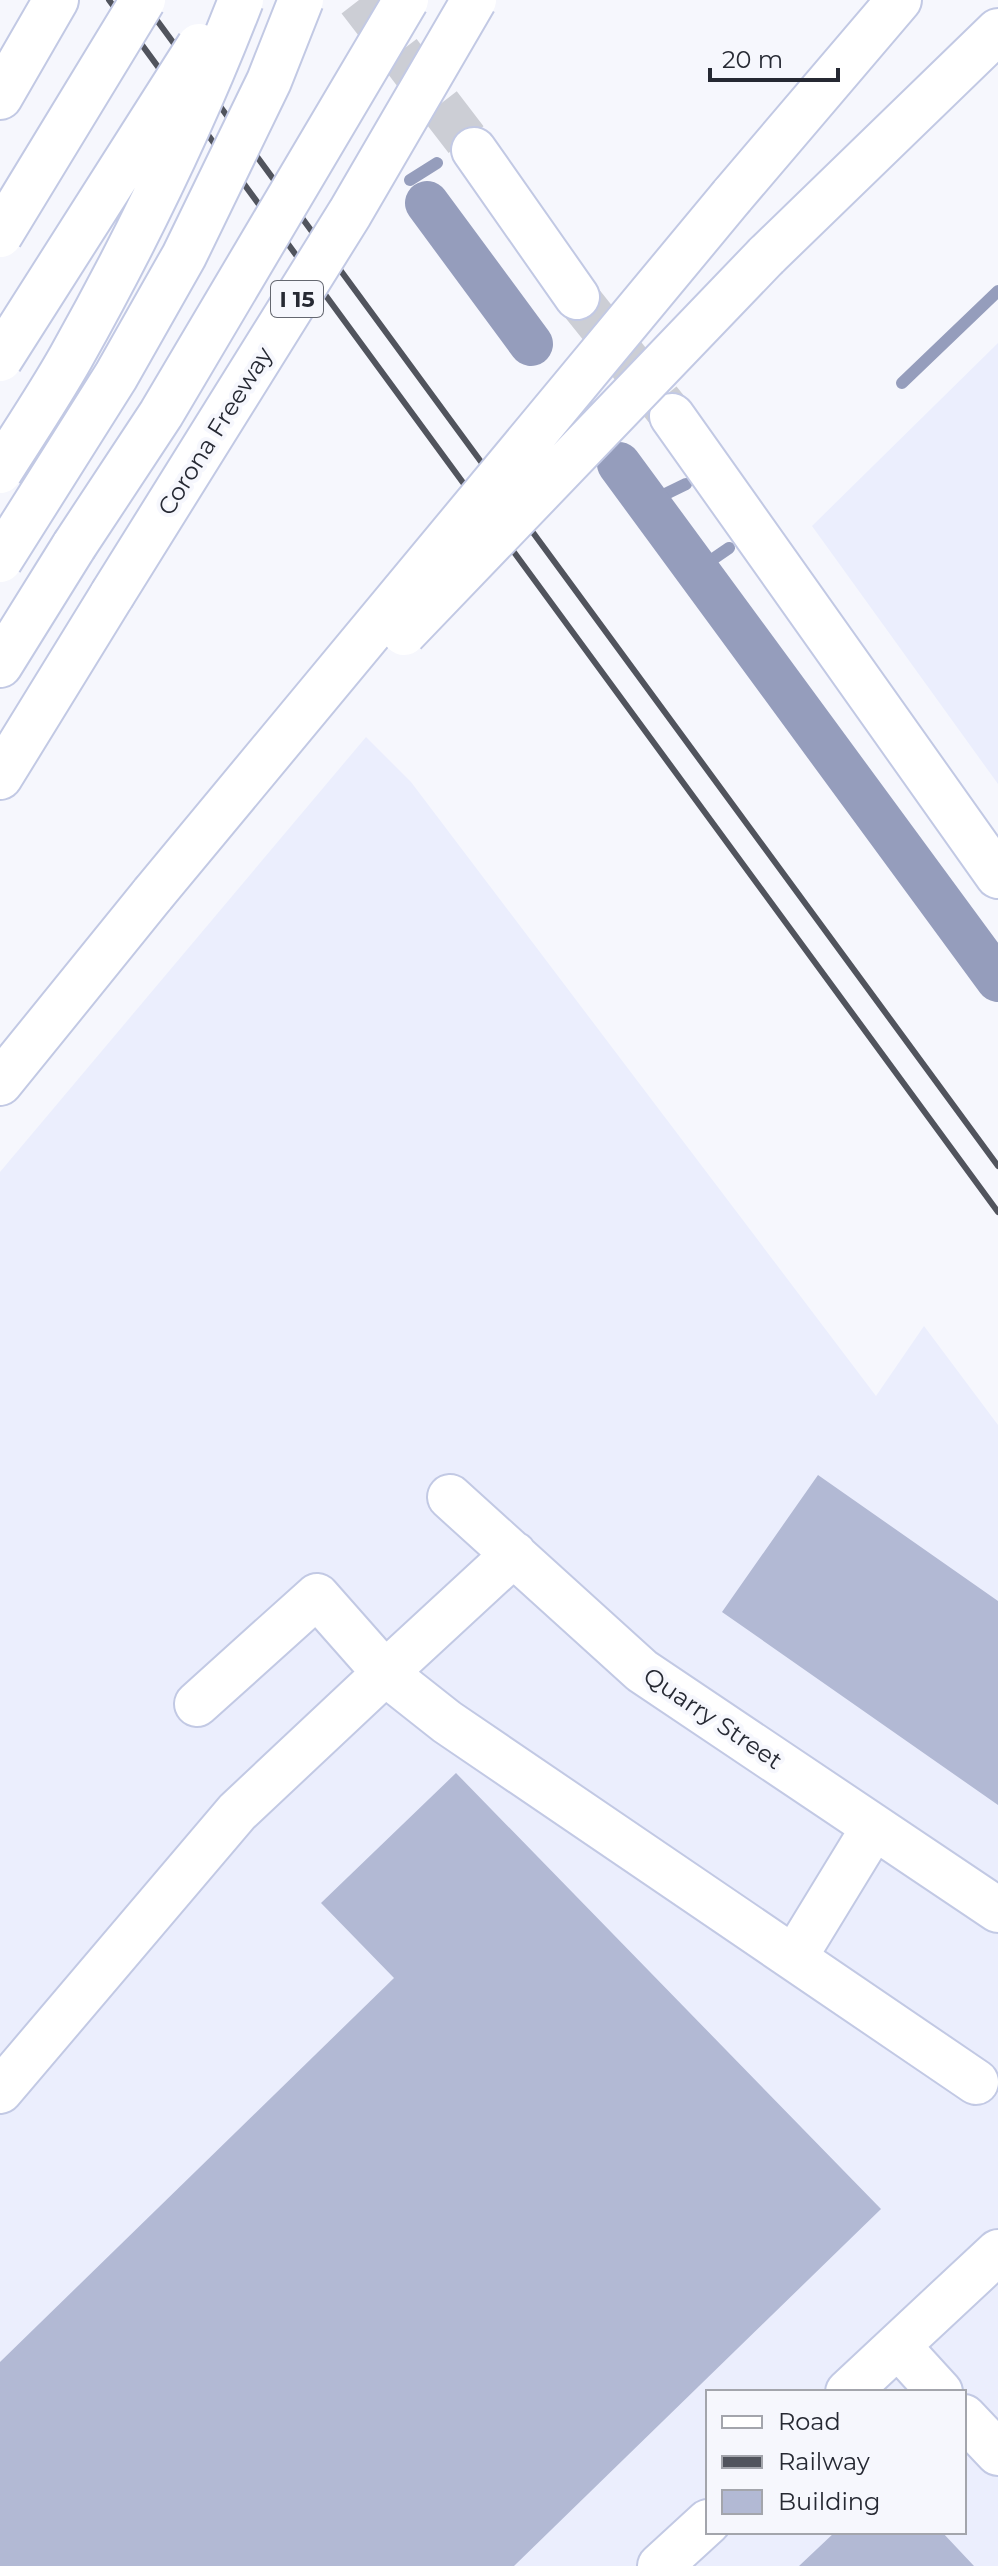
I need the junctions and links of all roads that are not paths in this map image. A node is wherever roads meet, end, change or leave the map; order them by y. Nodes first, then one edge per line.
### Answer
1 (56, 0) edge
2 (143, 0) edge
3 (228, 0) edge
4 (241, 0) edge
5 (301, 0) edge
6 (406, 0) edge
7 (474, 0) edge
8 (899, 0) edge
9 (998, 31) edge
10 (0, 97) edge
11 (474, 150) tunnel mouth
12 (0, 235) edge
13 (577, 297) tunnel mouth
14 (0, 359) edge
15 (672, 416) tunnel mouth
16 (0, 471) edge
17 (0, 560) edge
18 (0, 665) edge
19 (0, 777) edge
20 (998, 876) edge
21 (153, 894) junction
22 (0, 1083) edge
23 (450, 1497) dead end
24 (514, 1554) junction
25 (385, 1673) junction
26 (197, 1704) dead end
27 (874, 1827) junction
28 (998, 1910) edge
29 (794, 1958) junction
30 (976, 2082) dead end
31 (0, 2091) edge
32 (998, 2252) edge
33 (898, 2346) junction
34 (850, 2390) edge
35 (938, 2390) edge
36 (966, 2419) edge
37 (998, 2453) edge
38 (706, 2524) edge
39 (660, 2566) edge

1 - 10 main road
2 - 12 main road, bridge
3 - 14 main road, bridge
4 - 16 main road, bridge
5 - 17 main road, bridge
6 - 18 main road, bridge
7 - 19 main road, Corona Freeway / I 15, bridge
8 - 21 main road, bridge
9 - 21 main road, bridge
11 - 13 main road
15 - 20 main road
21 - 22 main road
23 - 24 main road, Quarry Street
24 - 25 main road
24 - 27 main road, Quarry Street
25 - 26 main road
25 - 29 main road
25 - 31 main road
27 - 28 main road, Quarry Street
27 - 29 main road
29 - 30 main road
32 - 33 main road
33 - 34 main road
33 - 35 main road
36 - 37 main road
38 - 39 main road

